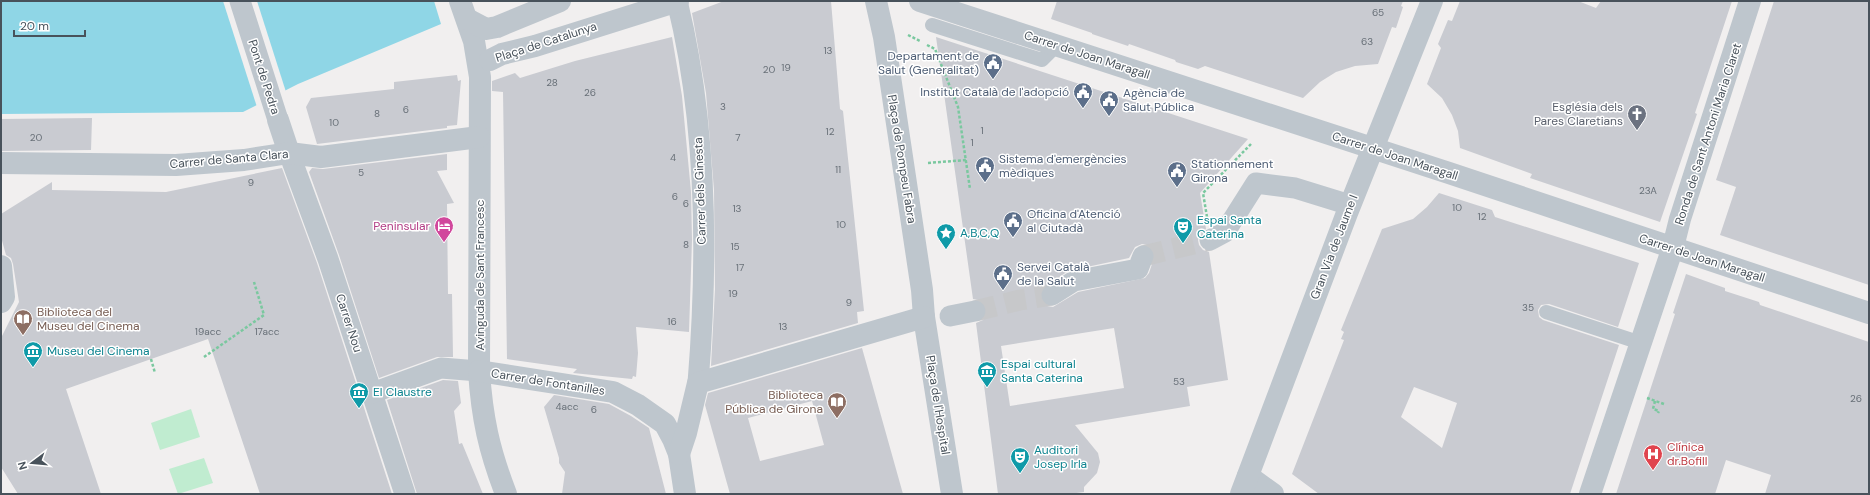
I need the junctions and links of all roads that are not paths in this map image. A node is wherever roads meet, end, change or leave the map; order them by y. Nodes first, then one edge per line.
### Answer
1 (240, 1) edge
2 (560, 1) edge
3 (677, 1) edge
4 (876, 1) edge
5 (920, 1) edge
6 (1432, 1) edge
7 (1750, 1) edge
8 (464, 10) edge
9 (524, 17) junction
10 (932, 24) dead end
11 (1057, 45) junction
12 (485, 68) junction
13 (278, 120) joint
14 (479, 137) junction
15 (1373, 148) junction
16 (289, 153) junction
17 (1, 162) edge
18 (1350, 205) junction
19 (1210, 240) tunnel mouth
20 (1673, 247) junction
21 (1143, 256) tunnel mouth
22 (1, 266) edge
23 (1052, 295) tunnel mouth
24 (1, 302) edge
25 (975, 312) tunnel mouth
26 (1546, 312) dead end
27 (1869, 313) edge
28 (950, 316) dead end
29 (924, 317) junction
30 (1641, 343) junction
31 (479, 371) junction
32 (698, 383) junction
33 (372, 393) junction
34 (679, 454) junction
35 (1244, 485) edge
36 (405, 494) edge
37 (506, 494) edge
38 (685, 494) edge
39 (952, 494) edge
40 (1273, 494) edge
41 (1590, 494) edge

1 - 13 street, Pont de Pedra
2 - 9 street, Plaça de Catalunya
3 - 12 street, Plaça de Catalunya
3 - 32 street, Carrer dels Ginesta
4 - 29 street, Plaça de Pompeu Fabra
5 - 11 street, Carrer de Joan Maragall
6 - 15 street, Gran Via de Jaume I
7 - 20 street, Ronda de Sant Antoni Maria Claret
8 - 9 street, Plaça de Catalunya
8 - 12 street, Plaça de Catalunya
9 - 12 street
10 - 11 lane
11 - 15 street, Carrer de Joan Maragall
12 - 14 street, Avinguda de Sant Francesc
13 - 16 street, Pont de Pedra
14 - 16 street, Carrer de Santa Clara
14 - 31 street, Avinguda de Sant Francesc
15 - 18 street, Gran Via de Jaume I
15 - 20 street, Carrer de Joan Maragall
16 - 17 street, Carrer de Santa Clara
16 - 33 street, Carrer Nou
18 - 19 street
18 - 35 street, Gran Via de Jaume I
20 - 27 street, Carrer de Joan Maragall
20 - 30 street, Ronda de Sant Antoni Maria Claret
21 - 23 street
22 - 24 street
25 - 28 street
26 - 30 lane
29 - 32 street
29 - 39 street, Plaça de l'Hospital
30 - 41 street, Ronda de Sant Antoni Maria Claret
31 - 33 street, Carrer de Fontanilles
31 - 34 street, Carrer de Fontanilles
31 - 37 street, Avinguda de Sant Francesc
32 - 34 street
33 - 36 street, Carrer Nou
34 - 38 street
35 - 40 street

